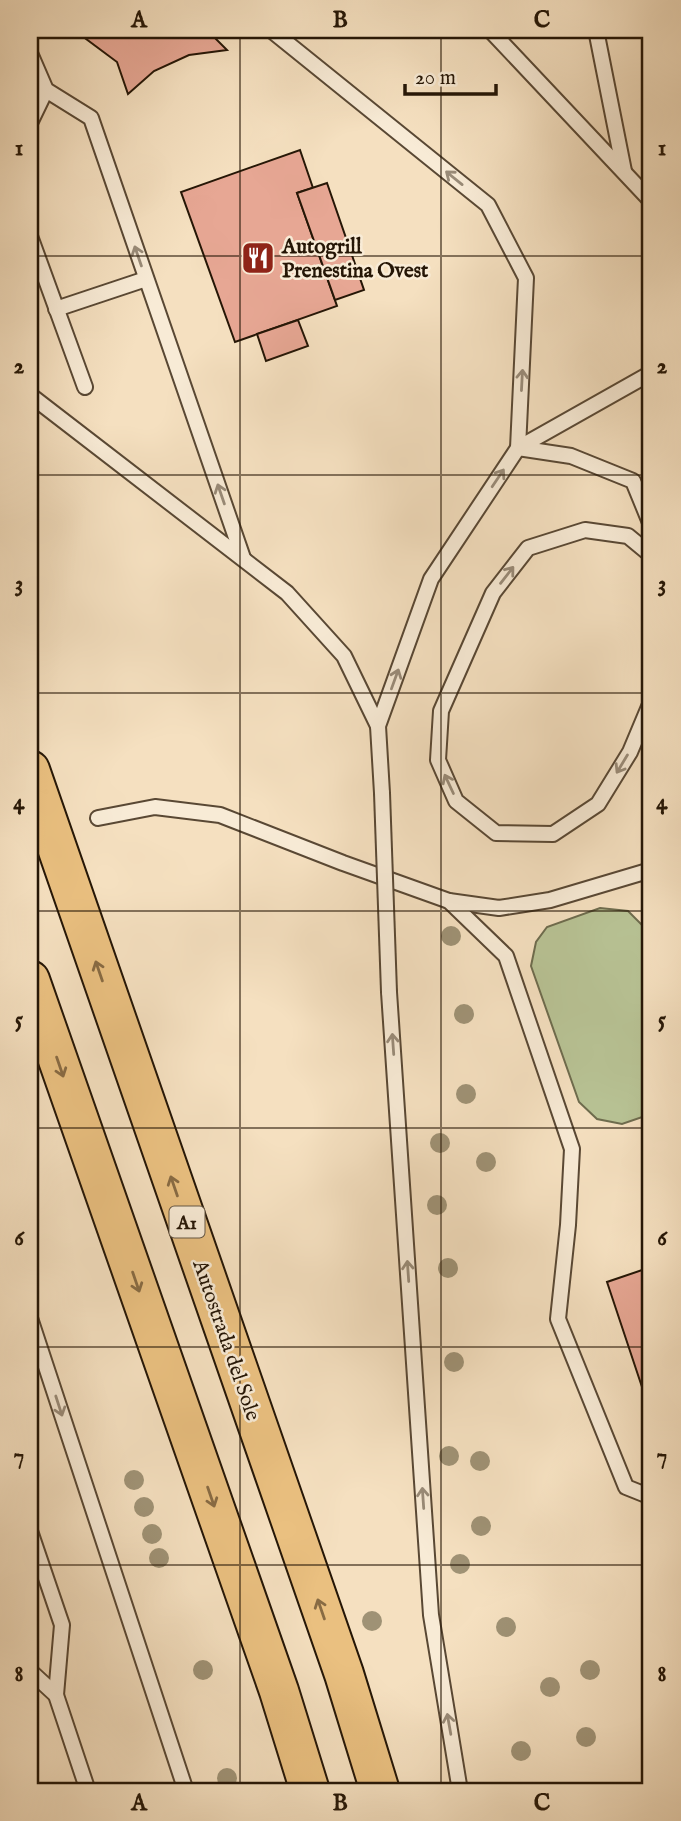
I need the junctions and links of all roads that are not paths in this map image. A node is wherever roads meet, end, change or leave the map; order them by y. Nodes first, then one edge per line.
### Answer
1 (271, 30) edge
2 (490, 30) edge
3 (596, 30) edge
4 (30, 53) edge
5 (47, 90) junction
6 (30, 123) edge
7 (624, 173) junction
8 (648, 197) edge
9 (30, 236) edge
10 (146, 279) junction
11 (57, 309) junction
12 (651, 373) edge
13 (85, 387) dead end
14 (30, 395) edge
15 (519, 448) junction
16 (651, 525) edge
17 (651, 555) edge
18 (243, 558) junction
19 (651, 702) edge
20 (378, 726) junction
21 (30, 771) edge
22 (98, 818) dead end
23 (651, 870) edge
24 (449, 901) junction
25 (30, 980) edge
26 (30, 1318) edge
27 (651, 1497) edge
28 (30, 1531) edge
29 (30, 1671) edge
30 (56, 1695) junction
31 (88, 1791) edge
32 (186, 1791) edge
33 (310, 1791) edge
34 (380, 1791) edge
35 (460, 1791) edge

15 -> 1 lane
2 - 7 lane
3 - 7 lane
4 - 5 lane
5 - 6 lane
10 -> 5 lane
7 - 8 lane
9 - 11 lane
10 - 11 lane
18 -> 10 lane
11 - 13 lane
12 - 15 lane
14 - 18 lane
15 - 16 lane
20 -> 15 lane
19 -> 17 lane
18 - 20 lane
35 -> 20 lane, bridge
34 -> 21 highway, Autostrada del Sole / A1
22 - 24 lane
23 - 24 lane
24 - 27 lane
25 -> 33 highway
26 -> 32 lane
28 - 30 lane
29 - 30 lane
30 - 31 lane

